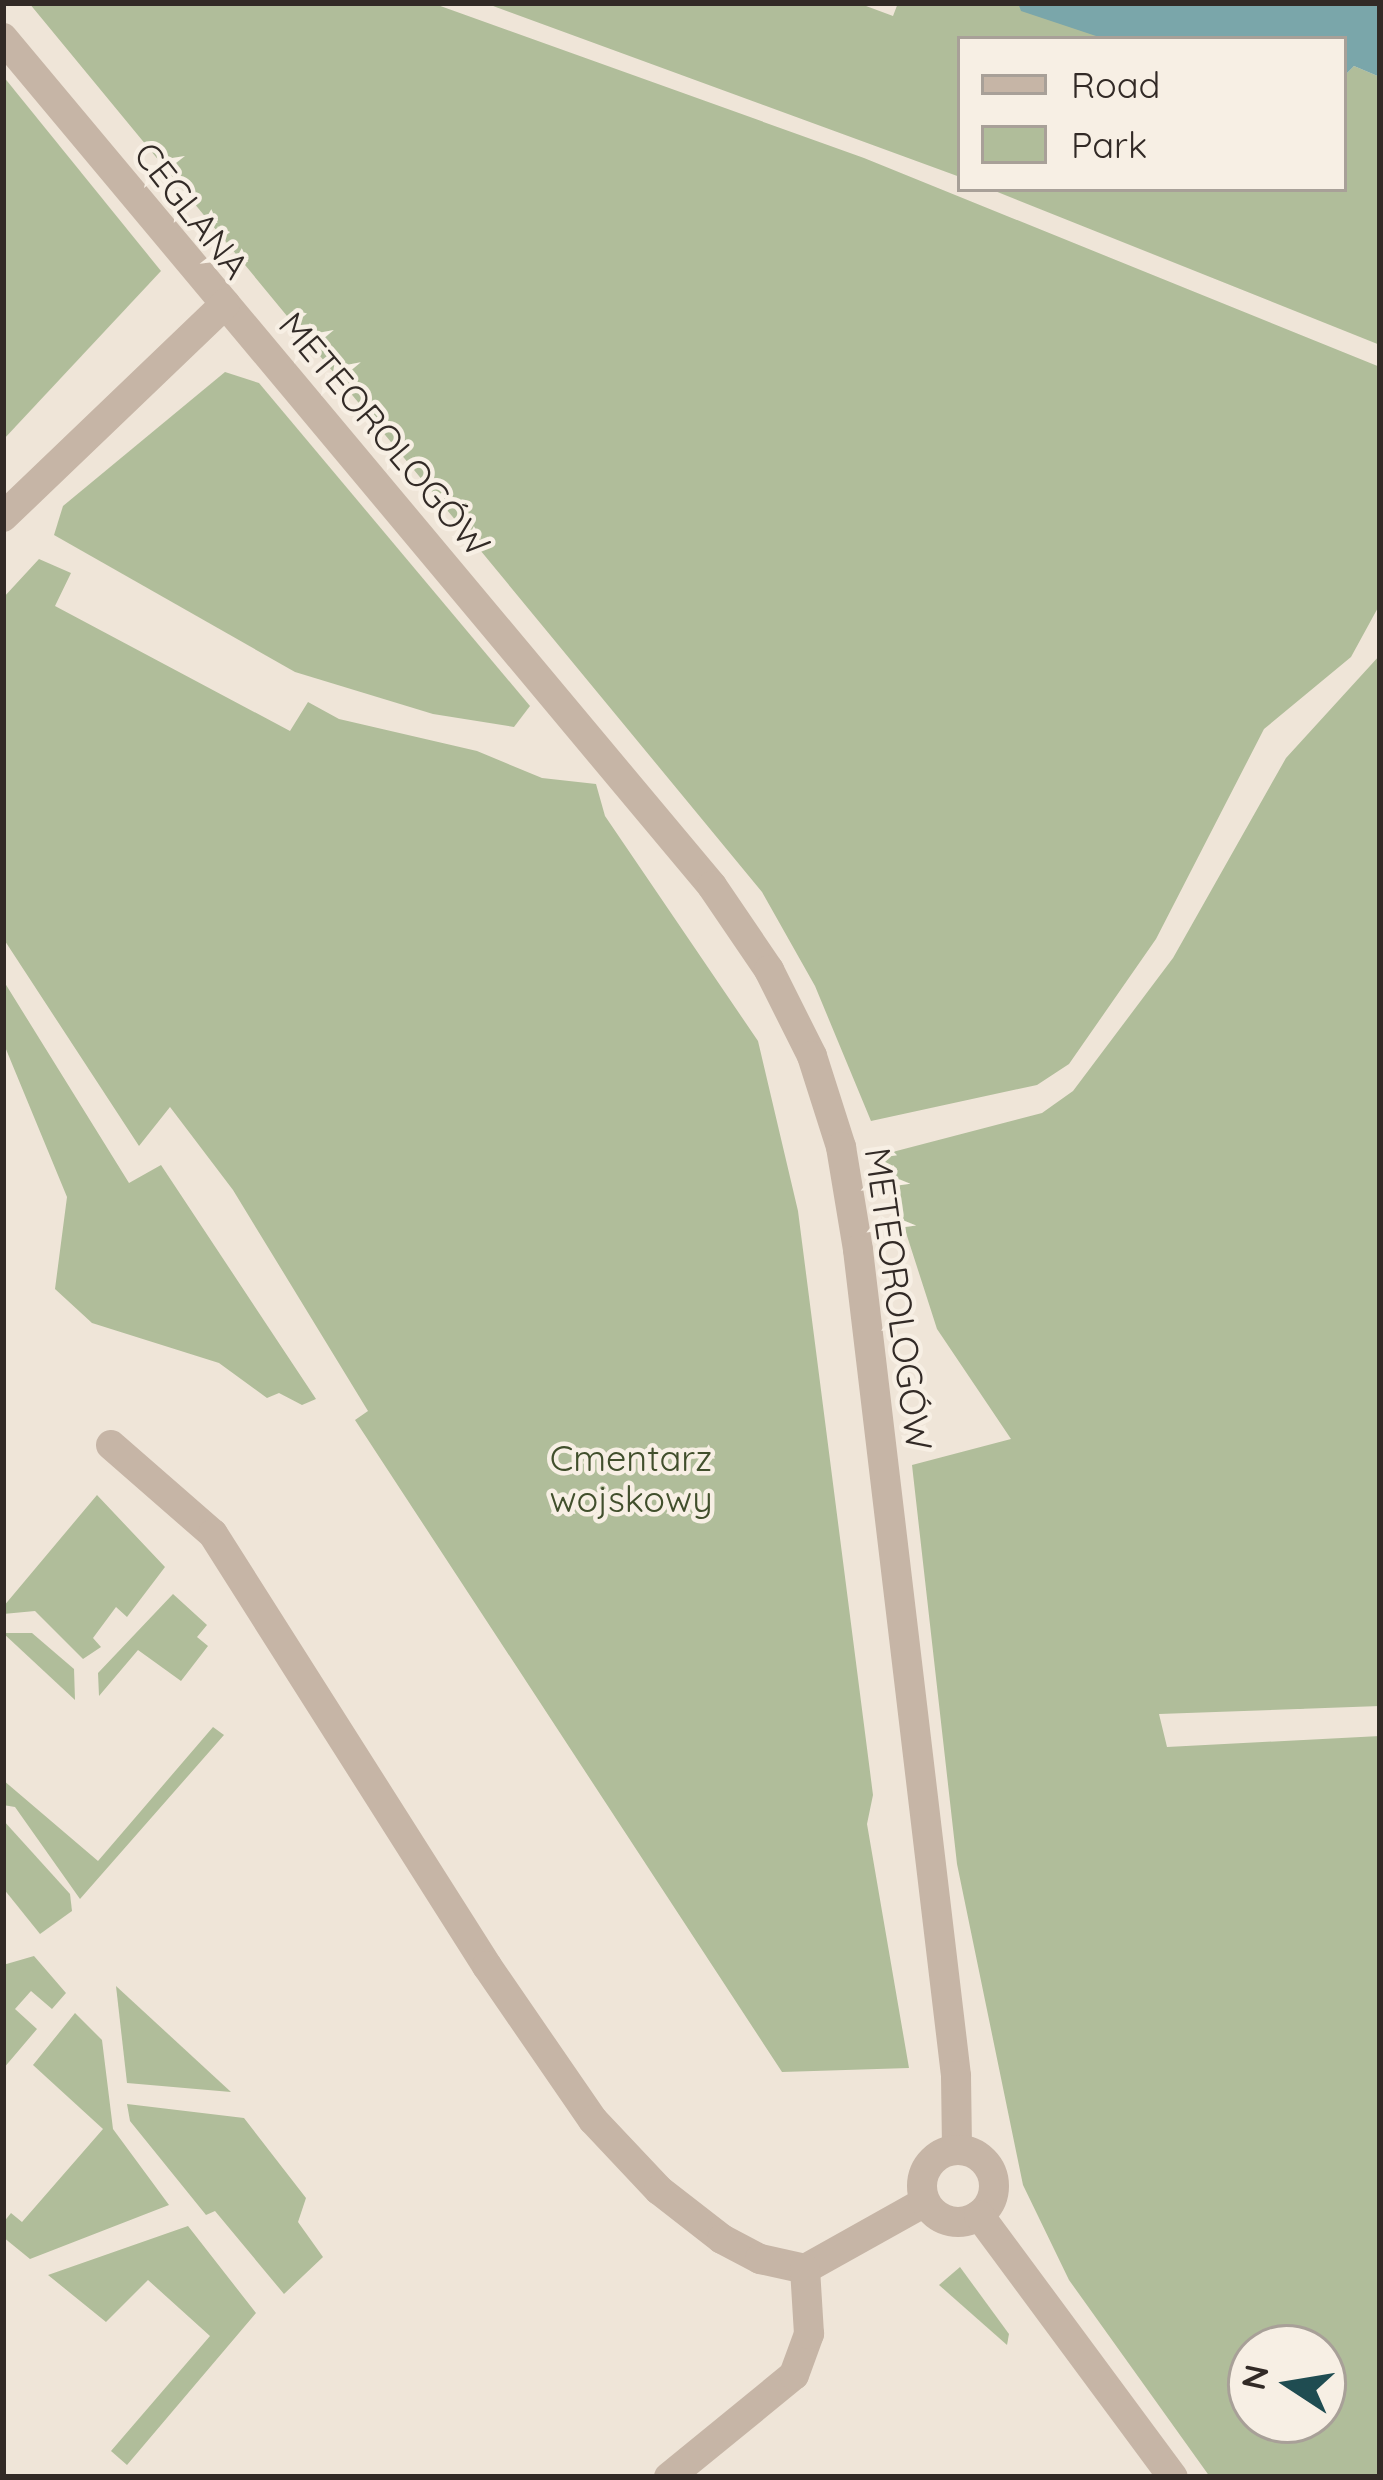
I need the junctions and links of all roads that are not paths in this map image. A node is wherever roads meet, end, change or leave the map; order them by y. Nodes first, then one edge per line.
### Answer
1 (3, 38) edge
2 (225, 304) junction
3 (3, 517) edge
4 (111, 1444) dead end
5 (957, 2149) junction
6 (925, 2202) junction
7 (979, 2216) junction
8 (805, 2269) junction
9 (669, 2477) edge
10 (1173, 2477) edge

1 - 2 street, CEGLANA
2 - 3 street, CEGLANA
2 - 5 street, METEOROLOGÓW
4 - 8 street
5 - 6 street
5 - 7 street
6 - 7 street
6 - 8 street
7 - 10 street
8 - 9 street

